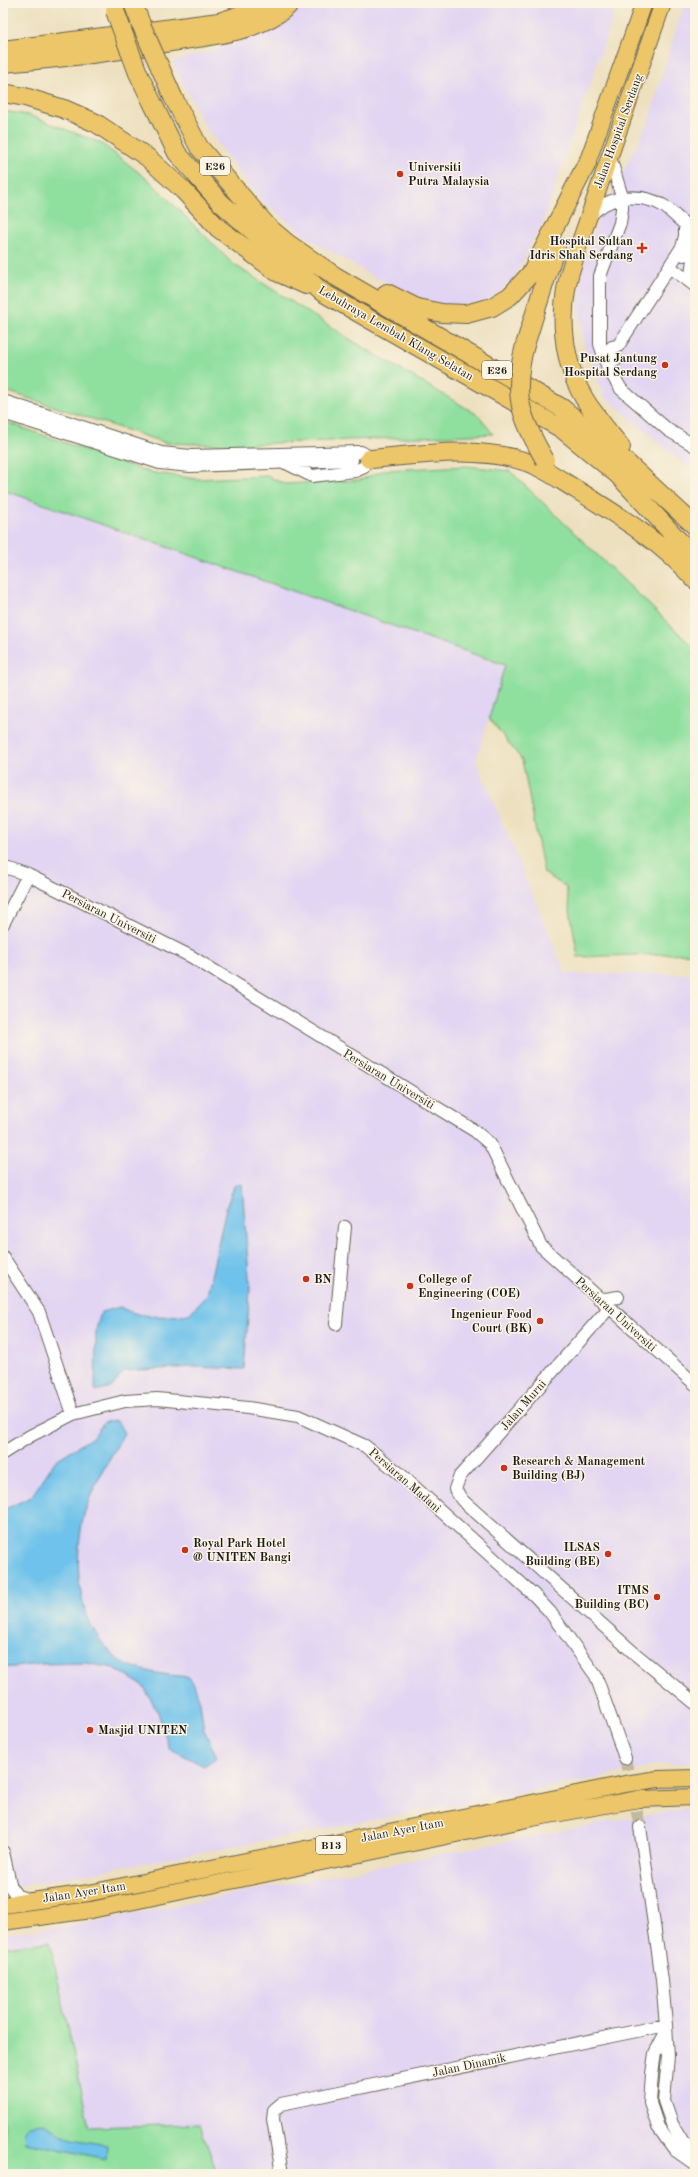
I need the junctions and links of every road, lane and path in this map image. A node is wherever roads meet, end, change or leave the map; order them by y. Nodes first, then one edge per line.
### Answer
1 (270, 3) edge
2 (291, 3) edge
3 (644, 3) edge
4 (663, 3) edge
5 (114, 7) edge
6 (136, 10) edge
7 (3, 50) edge
8 (3, 63) edge
9 (3, 93) edge
10 (609, 156) junction
11 (587, 163) junction
12 (622, 197) junction
13 (599, 206) junction
14 (622, 216) junction
15 (587, 219) junction
16 (695, 238) edge
17 (695, 245) edge
18 (574, 259) joint
19 (674, 270) junction
20 (335, 276) junction
21 (692, 284) edge
22 (322, 292) junction
23 (613, 365) junction
24 (3, 400) edge
25 (3, 413) edge
26 (695, 446) edge
27 (369, 459) junction
28 (557, 478) junction
29 (646, 481) junction
30 (695, 526) edge
31 (695, 558) edge
32 (695, 580) edge
33 (5, 867) edge
34 (28, 875) junction
35 (48, 885) junction
36 (17, 896) junction
37 (3, 924) edge
38 (345, 1227) dead end
39 (3, 1257) edge
40 (618, 1297) dead end
41 (598, 1298) junction
42 (609, 1308) junction
43 (596, 1323) junction
44 (336, 1324) dead end
45 (695, 1384) edge
46 (73, 1414) junction
47 (3, 1454) edge
48 (695, 1703) edge
49 (625, 1758) tunnel mouth
50 (695, 1778) edge
51 (695, 1797) edge
52 (640, 1827) tunnel mouth
53 (3, 1861) edge
54 (30, 1900) junction
55 (3, 1905) edge
56 (3, 1922) edge
57 (666, 2028) junction
58 (695, 2151) edge
59 (695, 2164) edge
60 (282, 2174) edge

1 - 7 highway
2 - 8 highway
3 - 11 main road, Jalan Hospital Serdang
4 - 10 main road, Jalan Hospital Serdang
5 - 22 highway, Lebuhraya Lembah Klang Selatan / E26, bridge
6 - 20 highway, Lebuhraya Lembah Klang Selatan / E26, bridge
9 - 22 highway
10 - 12 street
10 - 15 main road, Jalan Hospital Serdang
11 - 20 highway
11 - 28 highway, bridge
12 - 13 street
12 - 14 street
12 - 23 street
13 - 14 street
13 - 15 street
14 - 23 street
15 - 18 main road, Jalan Hospital Serdang
16 - 19 street
17 - 21 street
18 - 29 highway
19 - 21 street
19 - 23 street
20 - 29 highway, Lebuhraya Lembah Klang Selatan / E26
22 - 31 highway, Lebuhraya Lembah Klang Selatan / E26
23 - 26 street
24 - 27 street
25 - 27 street
27 - 28 highway
28 - 32 highway
29 - 30 highway, Lebuhraya Lembah Klang Selatan / E26
33 - 34 street, Persiaran Universiti
33 - 36 street
34 - 35 street, Persiaran Universiti
34 - 36 street
35 - 36 street
35 - 41 street, Persiaran Universiti
36 - 37 street
38 - 44 street
39 - 46 street
40 - 41 street
41 - 42 street, Persiaran Universiti
41 - 43 street
42 - 43 street, Jalan Murni
42 - 45 street, Persiaran Universiti
43 - 48 street, Jalan Murni
46 - 47 street, Persiaran Madani
46 - 49 street, Persiaran Madani
50 - 54 main road, Jalan Ayer Itam / B13
51 - 56 main road, Jalan Ayer Itam / B13
52 - 57 street
53 - 54 street
54 - 55 main road, Jalan Ayer Itam / B13
57 - 58 street
57 - 59 street
57 - 60 street, Jalan Dinamik

